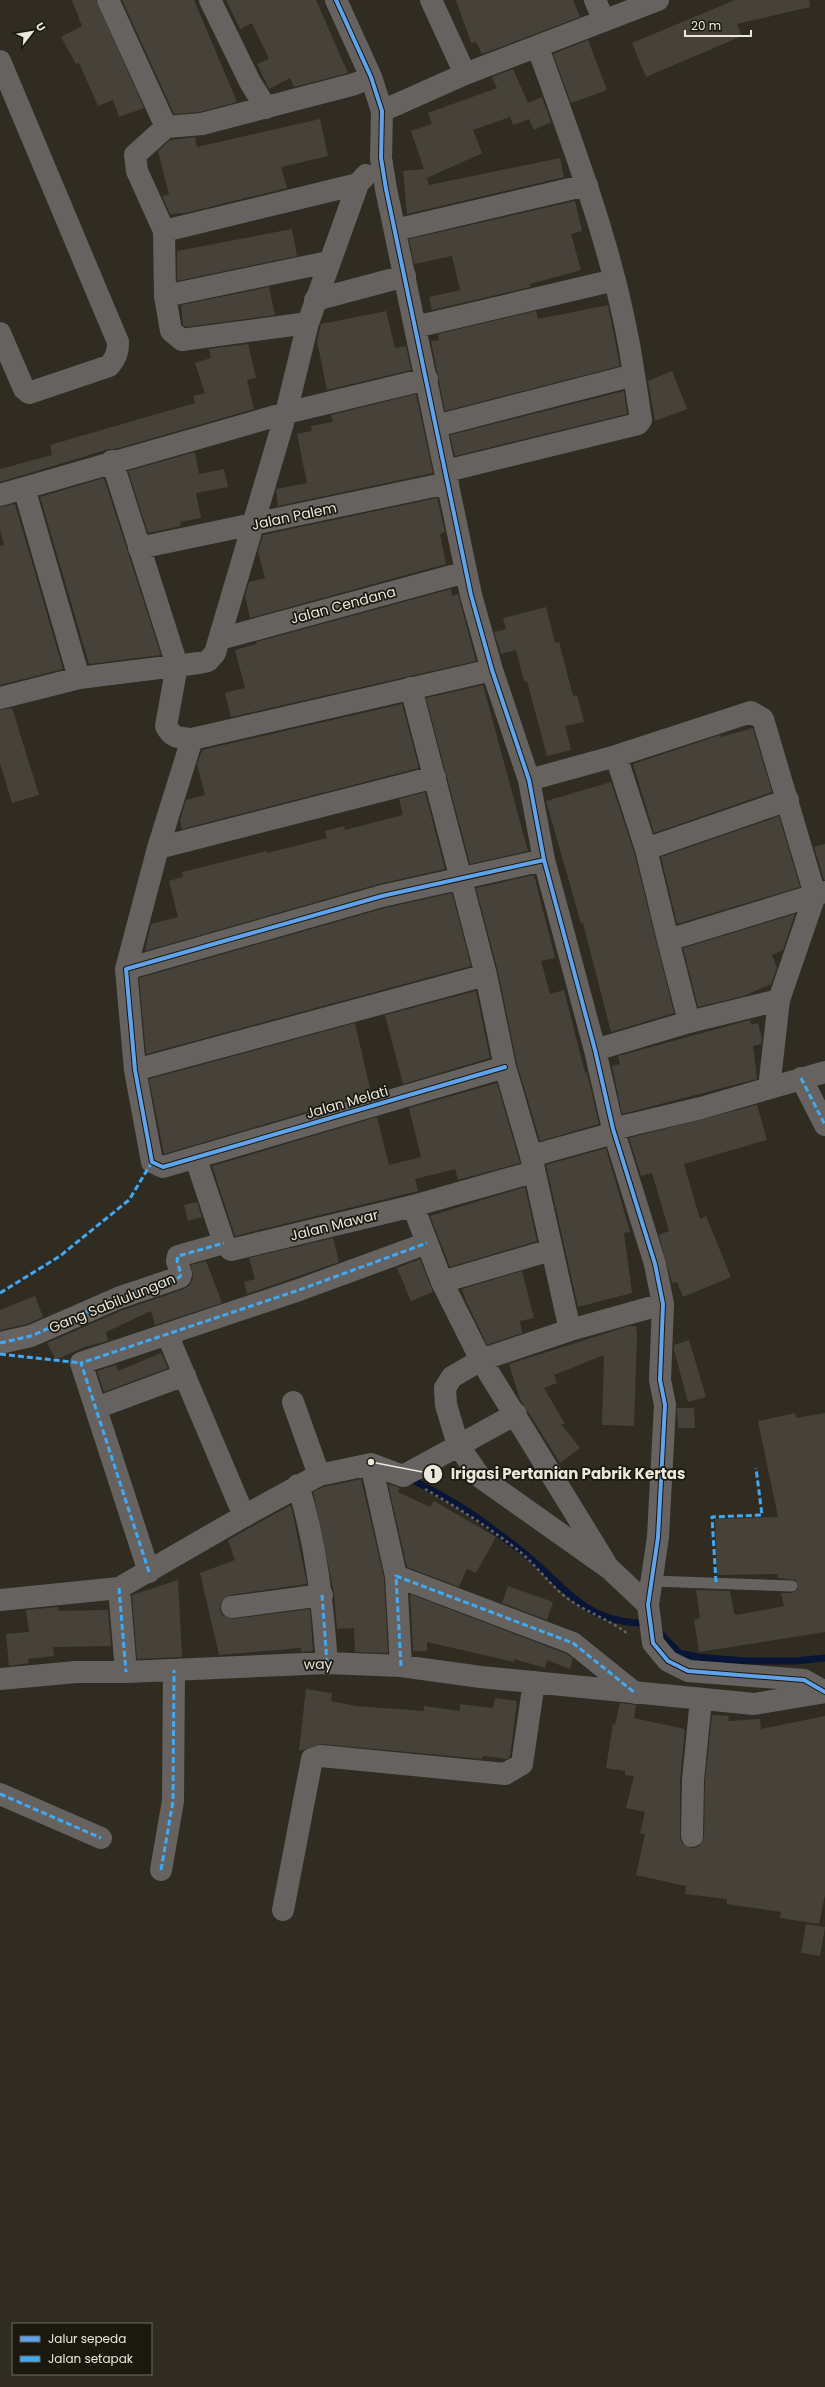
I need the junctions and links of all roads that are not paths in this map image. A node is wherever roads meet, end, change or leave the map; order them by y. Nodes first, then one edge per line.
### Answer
1 (108, 0) edge
2 (210, 0) edge
3 (336, 0) edge
4 (431, 0) edge
5 (595, 0) edge
6 (658, 0) edge
7 (604, 21) junction
8 (538, 48) junction
9 (0, 61) edge
10 (465, 74) junction
11 (371, 77) junction
12 (266, 108) junction
13 (382, 111) junction
14 (166, 128) junction
15 (381, 158) junction
16 (358, 184) junction
17 (587, 185) junction
18 (395, 230) junction
19 (164, 231) junction
20 (328, 262) junction
21 (405, 276) junction
22 (615, 280) junction
23 (165, 296) junction
24 (315, 300) junction
25 (308, 323) junction
26 (416, 327) junction
27 (0, 333) edge
28 (634, 374) junction
29 (427, 379) junction
30 (286, 413) junction
31 (436, 426) junction
32 (112, 461) junction
33 (447, 477) junction
34 (24, 488) junction
35 (0, 495) edge
36 (252, 525) junction
37 (139, 548) junction
38 (466, 572) junction
39 (220, 639) junction
40 (177, 665) junction
41 (492, 670) junction
42 (79, 678) junction
43 (411, 688) junction
44 (0, 698) edge
45 (192, 739) junction
46 (616, 756) junction
47 (435, 777) junction
48 (529, 780) junction
49 (788, 800) junction
50 (158, 848) junction
51 (646, 849) junction
52 (544, 860) junction
53 (461, 877) junction
54 (820, 894) edge
55 (668, 940) junction
56 (126, 969) junction
57 (486, 975) junction
58 (779, 1000) junction
59 (690, 1022) junction
60 (595, 1050) junction
61 (505, 1067) junction
62 (136, 1070) junction
63 (825, 1072) edge
64 (801, 1078) junction
65 (769, 1088) junction
66 (825, 1126) edge
67 (614, 1131) junction
68 (196, 1159) junction
69 (532, 1164) junction
70 (413, 1206) junction
71 (224, 1243) junction
72 (427, 1243) junction
73 (551, 1250) junction
74 (442, 1282) junction
75 (663, 1304) junction
76 (570, 1330) junction
77 (167, 1334) junction
78 (0, 1343) edge
79 (482, 1360) junction
80 (185, 1375) junction
81 (293, 1402) dead end
82 (96, 1408) junction
83 (516, 1414) junction
84 (458, 1445) junction
85 (371, 1464) junction
86 (319, 1475) junction
87 (298, 1485) junction
88 (244, 1516) junction
89 (610, 1570) junction
90 (149, 1572) junction
91 (396, 1576) junction
92 (652, 1581) junction
93 (792, 1586) dead end
94 (119, 1588) junction
95 (322, 1595) junction
96 (0, 1600) edge
97 (648, 1605) junction
98 (232, 1607) dead end
99 (327, 1663) junction
100 (400, 1666) junction
101 (174, 1670) junction
102 (126, 1672) junction
103 (0, 1678) edge
104 (534, 1682) junction
105 (825, 1692) edge
106 (635, 1693) junction
107 (701, 1699) junction
108 (0, 1794) edge
109 (692, 1836) dead end
110 (101, 1838) dead end
111 (161, 1870) dead end
112 (282, 1910) dead end

1 - 14 street
2 - 12 street
3 - 11 street
4 - 10 street
5 - 7 street
6 - 7 street
7 - 8 street
8 - 10 street
8 - 17 street, Jalan Palem
9 - 27 street
10 - 13 street
11 - 12 street
11 - 13 street
12 - 14 street
13 - 15 street
14 - 19 street
15 - 16 street
15 - 18 street
16 - 19 street
16 - 20 street
17 - 18 street
17 - 22 street, Jalan Palem
18 - 21 street
19 - 23 street
20 - 23 street
20 - 24 street
21 - 24 street
21 - 26 street
22 - 26 street
22 - 28 street, Jalan Palem
23 - 25 street
24 - 25 street
25 - 30 street
26 - 29 street
28 - 31 street
28 - 33 street, Jalan Palem
29 - 30 street
29 - 31 street
30 - 32 street
30 - 36 street
31 - 33 street
32 - 34 street
32 - 37 street
33 - 36 street, Jalan Palem
33 - 38 street
34 - 35 street
34 - 42 street
36 - 37 street, Jalan Palem
36 - 39 street
37 - 40 street
38 - 39 street, Jalan Cendana
38 - 41 street
39 - 40 street
40 - 42 street
40 - 45 street
41 - 43 street
41 - 48 street
42 - 44 street
43 - 45 street
43 - 47 street
45 - 50 street
46 - 48 street
46 - 49 street
46 - 51 street
47 - 50 street
47 - 53 street
48 - 52 street
49 - 51 street
49 - 54 street
50 - 56 street
51 - 55 street
52 - 53 street
52 - 60 street
53 - 56 street
53 - 57 street
54 - 55 street
54 - 58 street
55 - 59 street
56 - 62 street
57 - 61 street
57 - 62 street
58 - 59 street
58 - 65 street
59 - 60 street
60 - 67 street
61 - 68 street, Jalan Melati
61 - 69 street
62 - 68 street, Jalan Melati
63 - 64 street, Jalan Mawar
64 - 65 street, Jalan Mawar
64 - 66 street
65 - 67 street, Jalan Mawar
67 - 69 street, Jalan Mawar
67 - 75 street
68 - 71 street
69 - 70 street, Jalan Mawar
69 - 73 street
70 - 71 street, Jalan Mawar
70 - 72 street
71 - 78 street, Gang Sabilulungan
72 - 74 street
72 - 77 street
73 - 74 street
73 - 76 street
74 - 79 street
75 - 76 street
75 - 92 street
76 - 79 street
77 - 80 street
77 - 82 street
79 - 83 street
79 - 84 street
80 - 82 street
80 - 88 street
81 - 86 street
82 - 90 street
83 - 84 street
83 - 89 street
84 - 85 street
84 - 89 street
85 - 86 street
85 - 91 street
86 - 87 street
87 - 88 street
87 - 95 street
88 - 90 street
89 - 97 street
90 - 94 street
91 - 100 street
91 - 106 street
92 - 93 lane
92 - 97 street
94 - 96 street
94 - 102 street
95 - 98 street
95 - 99 street
97 - 105 street
99 - 100 street, way
99 - 101 street, way
100 - 104 street, way
101 - 102 street, way
101 - 111 street
102 - 103 street, way
104 - 106 street, way
104 - 112 street
105 - 107 street, way
106 - 107 street, way
107 - 109 street
108 - 110 street

